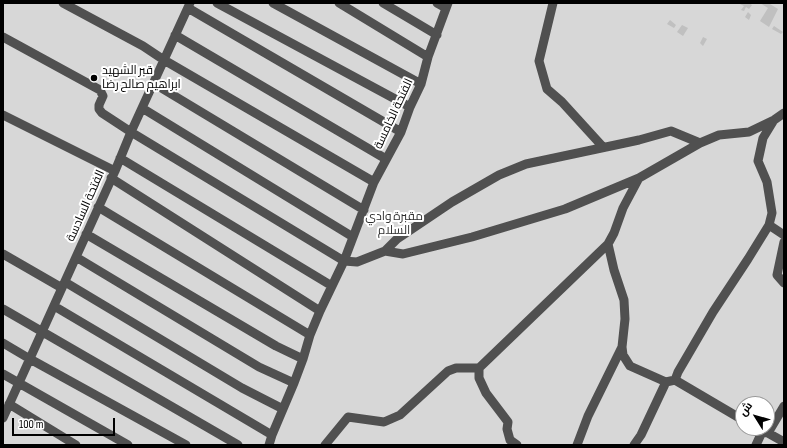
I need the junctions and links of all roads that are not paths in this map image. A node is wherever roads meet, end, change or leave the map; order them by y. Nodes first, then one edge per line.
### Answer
1 (63, 3) edge
2 (217, 3) edge
3 (273, 3) edge
4 (339, 3) edge
5 (383, 3) edge
6 (437, 3) edge
7 (553, 3) edge
8 (189, 6) edge
9 (447, 6) edge
10 (437, 35) junction
11 (175, 36) junction
12 (3, 37) edge
13 (428, 57) junction
14 (164, 60) junction
15 (153, 83) junction
16 (421, 84) junction
17 (410, 107) junction
18 (142, 108) junction
19 (784, 114) edge
20 (3, 115) edge
21 (774, 120) junction
22 (130, 132) junction
23 (401, 132) junction
24 (700, 143) junction
25 (603, 147) junction
26 (120, 158) junction
27 (386, 159) junction
28 (113, 174) junction
29 (639, 178) junction
30 (374, 182) junction
31 (98, 207) junction
32 (364, 210) junction
33 (769, 225) junction
34 (86, 234) junction
35 (784, 235) edge
36 (353, 237) junction
37 (784, 242) edge
38 (608, 244) junction
39 (385, 251) junction
40 (3, 254) edge
41 (76, 256) junction
42 (344, 261) junction
43 (784, 283) edge
44 (63, 285) junction
45 (332, 286) junction
46 (54, 306) junction
47 (3, 309) edge
48 (320, 311) junction
49 (42, 332) junction
50 (310, 335) junction
51 (3, 342) edge
52 (622, 347) junction
53 (303, 358) junction
54 (30, 359) junction
55 (479, 368) junction
56 (3, 374) edge
57 (671, 381) junction
58 (20, 383) junction
59 (294, 383) junction
60 (9, 404) junction
61 (784, 406) edge
62 (283, 409) junction
63 (735, 416) edge
64 (775, 416) edge
65 (3, 418) edge
66 (772, 436) edge
67 (271, 442) edge
68 (784, 442) edge
69 (76, 445) edge
70 (128, 445) edge
71 (186, 445) edge
72 (238, 445) edge
73 (325, 445) edge
74 (516, 445) edge
75 (577, 445) edge
76 (634, 445) edge

1 - 14 street
2 - 17 street
3 - 16 street
4 - 13 street
5 - 10 street
6 - 9 street
7 - 25 street
8 - 11 street, الفتحة السادسة
8 - 23 street
9 - 10 street, الفتحة الخامسة
10 - 13 street, الفتحة الخامسة
11 - 14 street, الفتحة السادسة
11 - 27 street
12 - 22 street
13 - 16 street, الفتحة الخامسة
14 - 15 street, الفتحة السادسة
14 - 30 street
15 - 18 street, الفتحة السادسة
15 - 32 street
16 - 17 street, الفتحة الخامسة
17 - 23 street, الفتحة الخامسة
18 - 22 street, الفتحة السادسة
18 - 36 street
19 - 21 street
20 - 28 street
21 - 24 street
21 - 33 street
22 - 26 street, الفتحة السادسة
22 - 42 street
23 - 27 street, الفتحة الخامسة
24 - 25 street
24 - 29 street
25 - 39 street
26 - 28 street, الفتحة السادسة
26 - 45 street
27 - 30 street, الفتحة الخامسة
28 - 31 street, الفتحة السادسة
28 - 48 street
29 - 38 street
29 - 39 street
30 - 32 street, الفتحة الخامسة
31 - 34 street, الفتحة السادسة
31 - 50 street
32 - 36 street, الفتحة الخامسة
33 - 35 street
33 - 57 street
34 - 41 street, الفتحة السادسة
34 - 53 street
36 - 42 street, الفتحة الخامسة
37 - 43 street
38 - 52 street
38 - 55 street
39 - 42 street
40 - 44 street
41 - 44 street, الفتحة السادسة
41 - 59 street
42 - 45 street, الفتحة الخامسة
44 - 46 street, الفتحة السادسة
44 - 62 street
45 - 48 street, الفتحة الخامسة
46 - 49 street, الفتحة السادسة
46 - 67 street
47 - 49 street
48 - 50 street, الفتحة الخامسة
49 - 54 street, الفتحة السادسة
49 - 72 street
50 - 53 street, الفتحة الخامسة
51 - 54 street
52 - 57 street
52 - 75 street
53 - 59 street, الفتحة الخامسة
54 - 58 street, الفتحة السادسة
54 - 71 street
55 - 73 street
55 - 74 street
56 - 58 street
57 - 63 street
57 - 76 street
58 - 60 street, الفتحة السادسة
58 - 70 street
59 - 62 street, الفتحة الخامسة
60 - 65 street, الفتحة السادسة
60 - 69 street
61 - 64 street
62 - 67 street, الفتحة الخامسة
66 - 68 street

